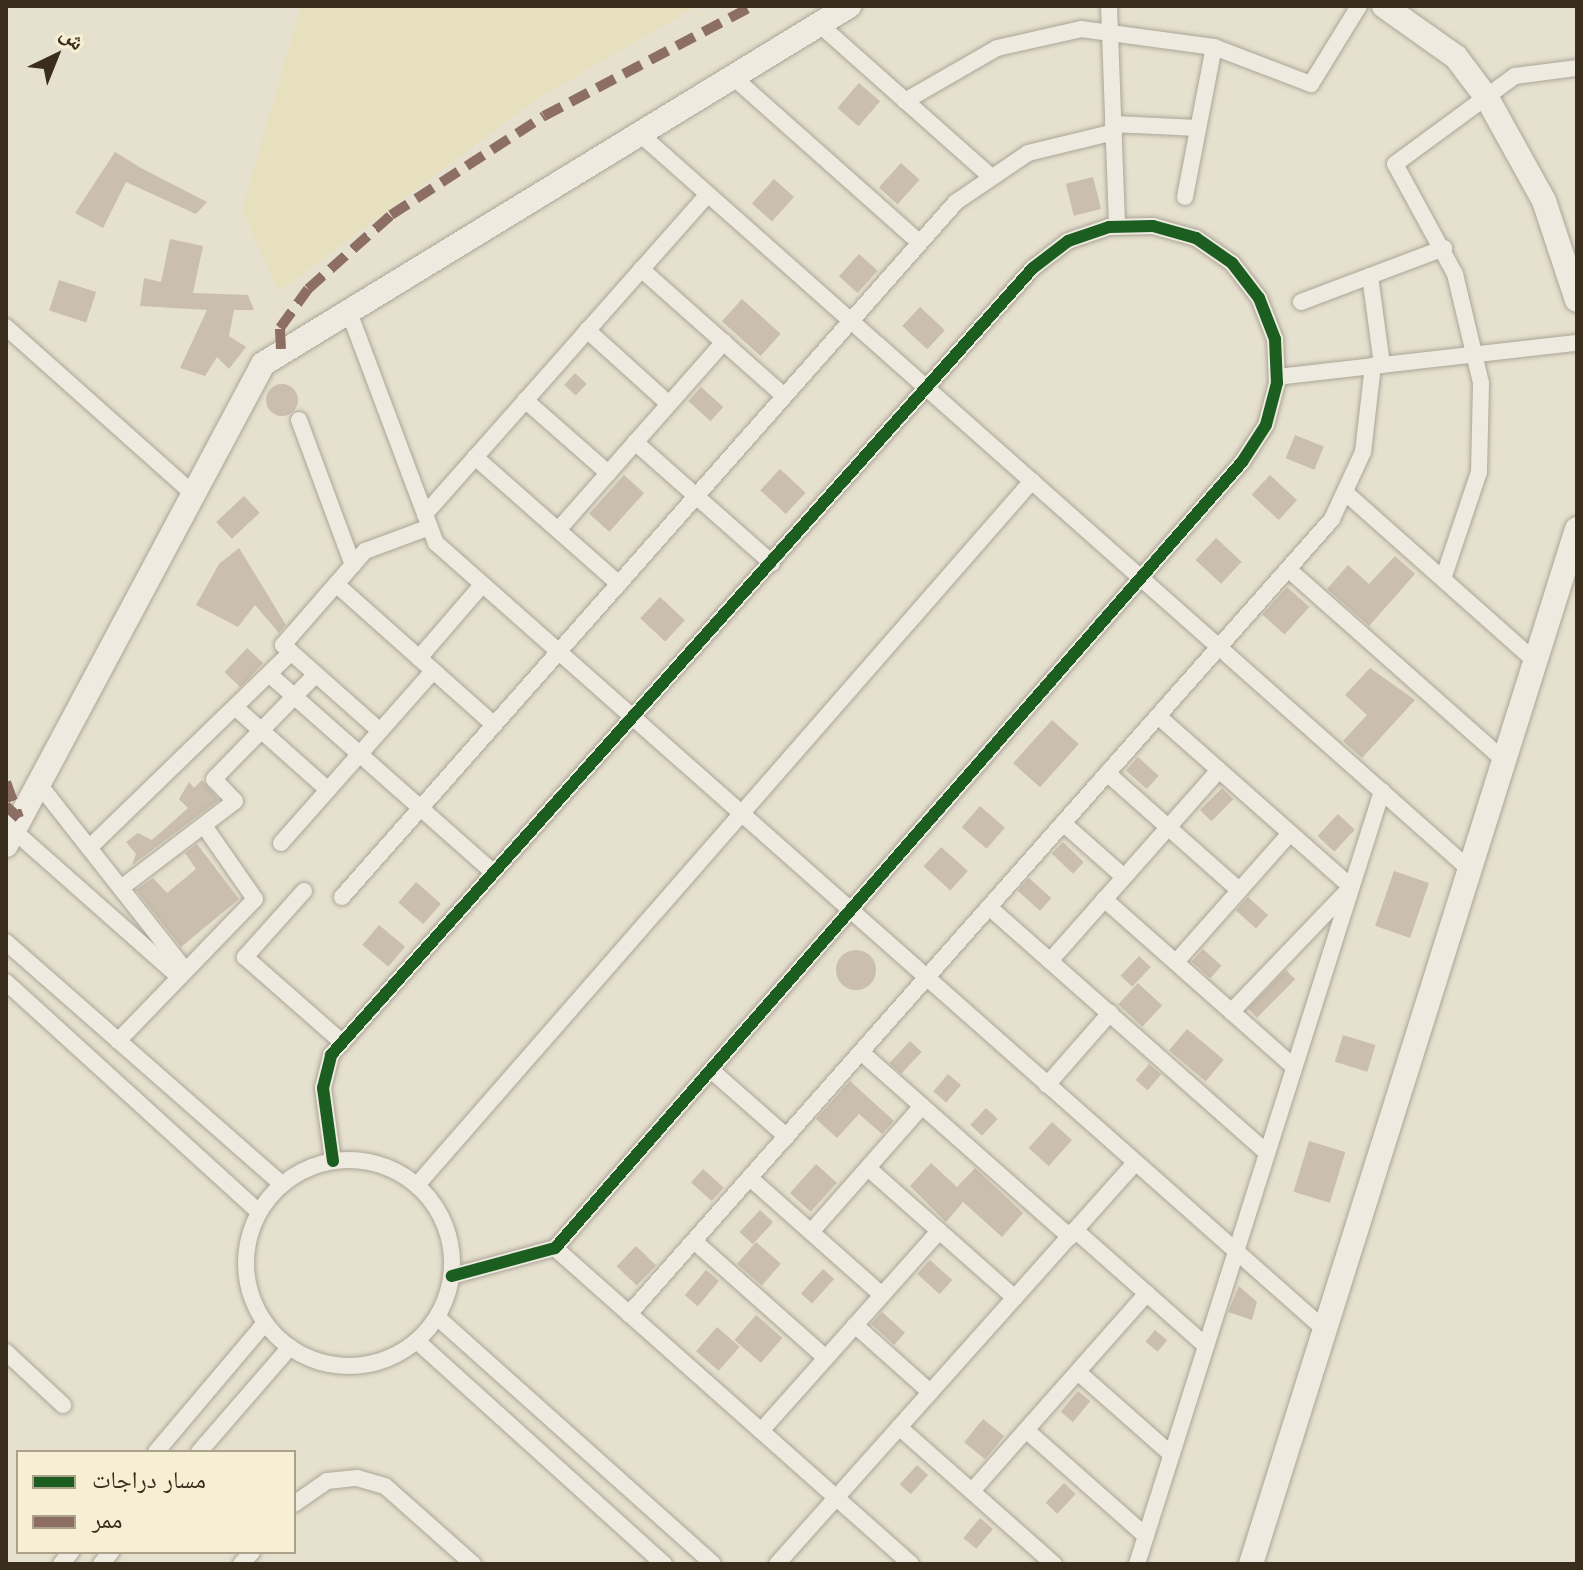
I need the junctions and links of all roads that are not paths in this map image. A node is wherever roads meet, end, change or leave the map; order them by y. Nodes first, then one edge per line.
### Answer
1 (849, 6) edge
2 (1109, 6) edge
3 (1359, 6) edge
4 (1384, 6) edge
5 (819, 24) junction
6 (1110, 29) junction
7 (1214, 47) junction
8 (1577, 68) edge
9 (732, 76) junction
10 (1487, 98) junction
11 (905, 101) junction
12 (1114, 128) junction
13 (1198, 128) junction
14 (639, 133) junction
15 (989, 175) junction
16 (708, 194) junction
17 (1185, 197) dead end
18 (1117, 227) junction
19 (920, 243) junction
20 (1444, 248) junction
21 (641, 269) junction
22 (1370, 276) junction
23 (1577, 300) edge
24 (1301, 302) dead end
25 (349, 312) junction
26 (851, 321) junction
27 (6, 327) edge
28 (587, 330) junction
29 (724, 342) junction
30 (1577, 343) edge
31 (1476, 354) junction
32 (1378, 365) junction
33 (1277, 377) junction
34 (929, 389) junction
35 (784, 396) junction
36 (525, 400) junction
37 (669, 404) junction
38 (299, 420) dead end
39 (635, 442) junction
40 (475, 457) junction
41 (608, 473) junction
42 (1032, 481) junction
43 (190, 491) junction
44 (1347, 494) junction
45 (696, 496) junction
46 (427, 520) junction
47 (1577, 529) edge
48 (558, 530) junction
49 (772, 563) junction
50 (353, 565) junction
51 (1288, 569) junction
52 (1142, 578) junction
53 (1443, 579) junction
54 (336, 584) junction
55 (619, 584) junction
56 (482, 585) junction
57 (1219, 647) junction
58 (291, 652) junction
59 (557, 653) junction
60 (419, 658) junction
61 (1536, 662) junction
62 (433, 671) junction
63 (269, 674) junction
64 (316, 674) junction
65 (294, 696) junction
66 (236, 708) junction
67 (1158, 716) junction
68 (630, 720) junction
69 (494, 725) junction
70 (262, 730) junction
71 (380, 731) junction
72 (360, 754) junction
73 (1505, 761) junction
74 (1219, 770) junction
75 (1107, 773) junction
76 (38, 783) junction
77 (328, 790) junction
78 (1382, 791) junction
79 (421, 808) junction
80 (739, 816) junction
81 (1063, 823) junction
82 (205, 827) junction
83 (1168, 827) junction
84 (1290, 833) junction
85 (10, 838) edge
86 (281, 843) dead end
87 (89, 848) junction
88 (1469, 869) junction
89 (494, 873) junction
90 (1124, 877) junction
91 (1351, 887) junction
92 (121, 888) junction
93 (1239, 890) junction
94 (304, 891) dead end
95 (342, 897) dead end
96 (1104, 899) junction
97 (989, 907) junction
98 (849, 912) junction
99 (6, 942) edge
100 (1050, 961) junction
101 (1176, 962) junction
102 (180, 971) junction
103 (925, 979) junction
104 (6, 982) edge
105 (1231, 1012) junction
106 (1110, 1013) junction
107 (118, 1041) junction
108 (343, 1043) junction
109 (861, 1052) junction
110 (1294, 1067) junction
111 (711, 1070) junction
112 (1047, 1085) junction
113 (922, 1106) junction
114 (787, 1137) junction
115 (1267, 1153) junction
116 (333, 1161) junction
117 (1135, 1163) junction
118 (868, 1168) junction
119 (750, 1178) junction
120 (281, 1184) junction
121 (417, 1185) junction
122 (259, 1212) junction
123 (939, 1231) junction
124 (811, 1232) junction
125 (1073, 1233) junction
126 (694, 1241) junction
127 (555, 1248) junction
128 (1236, 1251) junction
129 (452, 1276) junction
130 (1147, 1293) junction
131 (882, 1295) junction
132 (1015, 1298) junction
133 (629, 1314) junction
134 (437, 1317) junction
135 (265, 1323) junction
136 (855, 1325) junction
137 (1323, 1328) junction
138 (417, 1341) junction
139 (1206, 1346) junction
140 (290, 1347) junction
141 (6, 1352) edge
142 (826, 1358) junction
143 (1078, 1372) junction
144 (930, 1392) junction
145 (63, 1405) dead end
146 (899, 1427) junction
147 (1026, 1430) junction
148 (761, 1431) junction
149 (158, 1450) edge
150 (201, 1450) edge
151 (1172, 1455) junction
152 (972, 1491) junction
153 (836, 1498) junction
154 (296, 1503) edge
155 (1146, 1536) junction
156 (473, 1564) edge
157 (664, 1564) edge
158 (713, 1564) edge
159 (777, 1564) edge
160 (911, 1564) edge
161 (1054, 1564) edge
162 (1137, 1564) edge
163 (1251, 1564) edge

1 - 5 street
2 - 6 street
3 - 7 street
4 - 10 street
5 - 9 street
5 - 11 street
6 - 7 street
6 - 11 street
6 - 12 street
7 - 13 street
8 - 10 street
9 - 14 street
9 - 19 street
10 - 20 street
10 - 23 street
11 - 15 street
12 - 13 street
12 - 15 street
12 - 18 street
13 - 17 street
14 - 16 street
14 - 25 street
15 - 19 street
16 - 21 street
16 - 26 street
18 - 33 street
18 - 34 street
19 - 26 street
20 - 22 street
20 - 31 street
21 - 28 street
21 - 29 street
22 - 24 street
22 - 32 street
25 - 43 street
25 - 46 street
26 - 34 street
26 - 35 street
27 - 43 street
28 - 36 street
28 - 37 street
29 - 35 street
29 - 37 street
30 - 31 street
31 - 32 street
31 - 53 street
32 - 33 street
32 - 44 street
33 - 52 street
34 - 42 street
34 - 49 street
35 - 45 street
36 - 40 street
36 - 41 street
37 - 39 street
38 - 50 street
39 - 41 street
39 - 45 street
40 - 46 street
40 - 48 street
41 - 48 street
42 - 52 street
42 - 80 street
43 - 76 street
44 - 51 street
44 - 53 street
45 - 49 street
45 - 55 street
46 - 50 street
46 - 56 street
47 - 61 street
48 - 55 street
49 - 68 street
50 - 54 street
51 - 57 street
51 - 73 street
52 - 57 street
52 - 98 street
53 - 61 street
54 - 58 street
54 - 60 street
55 - 59 street
56 - 59 street
56 - 60 street
57 - 67 street
57 - 78 street
58 - 63 street
58 - 64 street
59 - 68 street
59 - 69 street
60 - 62 street
61 - 73 street
62 - 69 street
62 - 71 street
63 - 65 street
63 - 66 street
64 - 65 street
64 - 71 street
65 - 70 street
65 - 72 street
66 - 70 street
66 - 87 street
67 - 74 street
67 - 75 street
68 - 80 street
68 - 89 street
69 - 79 street
70 - 77 street
70 - 82 street
71 - 72 street
72 - 77 street
72 - 79 street
73 - 88 street
74 - 83 street
74 - 84 street
75 - 81 street
75 - 83 street
76 - 85 street
76 - 87 street
77 - 86 street
78 - 88 street
78 - 91 street
79 - 89 street
79 - 95 street
80 - 98 street
80 - 121 street
81 - 90 street
81 - 97 street
82 - 92 street
82 - 102 street
83 - 90 street
83 - 93 street
84 - 91 street
84 - 93 street
85 - 102 street
87 - 92 street
88 - 137 street
89 - 108 street
90 - 96 street
91 - 105 street
91 - 110 street
92 - 102 street
93 - 101 street
94 - 108 street
96 - 100 street
96 - 101 street
97 - 100 street
97 - 103 street
98 - 103 street
98 - 111 street
99 - 107 street
100 - 106 street
101 - 105 street
102 - 107 street
103 - 109 street
103 - 112 street
104 - 122 street
105 - 110 street
106 - 112 street
106 - 115 street
107 - 120 street
108 - 116 street
109 - 113 street
109 - 114 street
110 - 115 street
111 - 114 street
111 - 127 street
112 - 117 street
113 - 118 street
113 - 125 street
114 - 119 street
115 - 128 street
116 - 120 street
116 - 121 street
117 - 125 street
117 - 128 street
118 - 123 street
118 - 124 street
119 - 124 street
119 - 126 street
120 - 122 street
121 - 129 street
122 - 135 street
123 - 131 street
123 - 132 street
124 - 131 street
125 - 130 street
125 - 132 street
126 - 133 street
126 - 142 street
127 - 129 street
127 - 133 street
128 - 137 street
128 - 139 street
129 - 134 street
130 - 139 street
130 - 143 street
131 - 136 street
132 - 144 street
133 - 148 street
134 - 138 street
134 - 158 street
135 - 140 street
135 - 149 street
136 - 142 street
136 - 144 street
137 - 163 street
138 - 140 street
138 - 157 street
139 - 151 street
140 - 150 street
141 - 145 street
142 - 148 street
143 - 147 street
143 - 151 street
144 - 146 street
146 - 152 street
146 - 153 street
147 - 152 street
147 - 155 street
148 - 153 street
151 - 155 street
152 - 161 street
153 - 159 street
153 - 160 street
154 - 156 street
155 - 162 street

